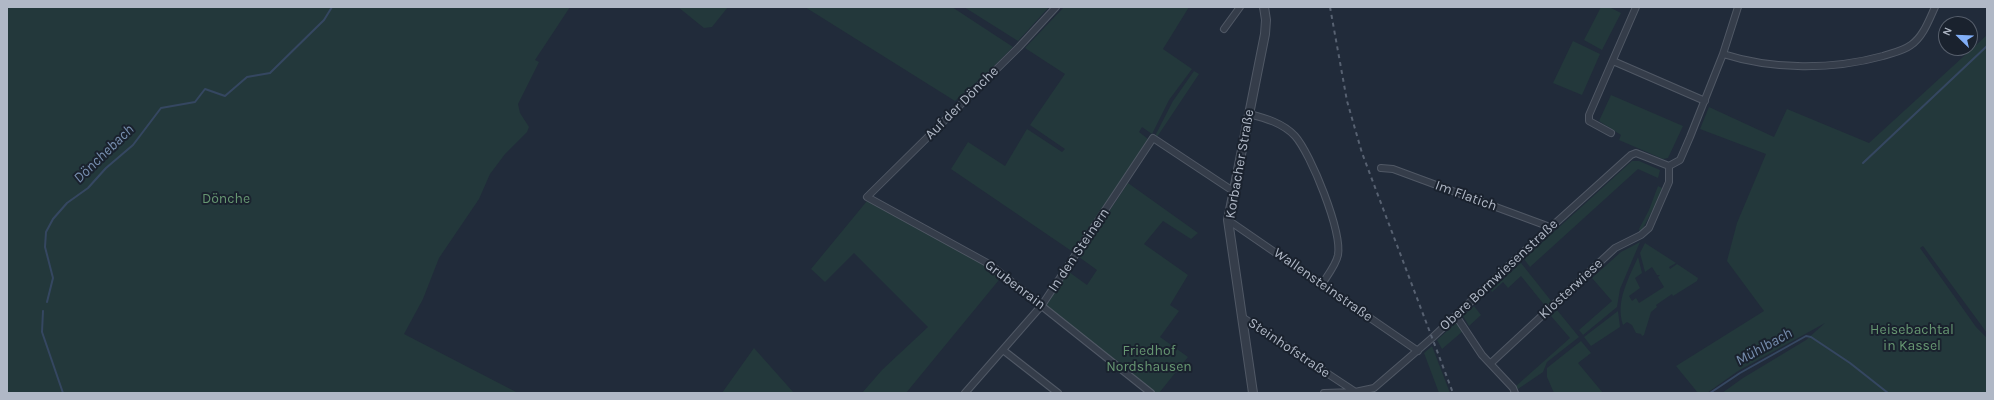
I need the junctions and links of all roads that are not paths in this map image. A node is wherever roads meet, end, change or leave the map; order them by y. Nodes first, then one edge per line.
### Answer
1 (1056, 7) edge
2 (1240, 7) edge
3 (1264, 7) edge
4 (1636, 7) edge
5 (1738, 7) edge
6 (1935, 7) edge
7 (1224, 29) dead end
8 (1723, 54) junction
9 (1613, 61) junction
10 (1705, 101) junction
11 (1248, 114) junction
12 (1610, 133) dead end
13 (1669, 166) junction
14 (1381, 168) dead end
15 (1233, 191) junction
16 (867, 197) joint
17 (1228, 220) junction
18 (1550, 228) junction
19 (1322, 284) junction
20 (1042, 305) junction
21 (1242, 316) junction
22 (1456, 316) junction
23 (1003, 350) junction
24 (1418, 351) junction
25 (1491, 363) junction
26 (966, 393) edge
27 (1058, 393) edge
28 (1151, 393) edge
29 (1253, 393) edge
30 (1324, 393) edge
31 (1356, 393) edge
32 (1515, 393) edge

1 - 16 street, Auf der Dönche
2 - 7 street
3 - 11 street, Korbacher Straße
4 - 9 street
5 - 8 street
6 - 8 street
8 - 10 street
9 - 10 street
9 - 12 street
10 - 13 street
11 - 15 street, Korbacher Straße
11 - 19 street
13 - 18 street, Obere Bornwiesenstraße
13 - 25 street, Klosterwiese
14 - 18 street, Im Flatich
15 - 17 street, Korbacher Straße
15 - 20 street, In den Steinern
16 - 20 street, Grubenrain
17 - 19 street, Wallensteinstraße
17 - 21 street, Korbacher Straße
18 - 22 street, Obere Bornwiesenstraße
19 - 24 street, Wallensteinstraße
20 - 23 street, In den Steinern
20 - 28 street, Grubenrain
21 - 29 street, Korbacher Straße
21 - 31 street, Steinhofstraße
22 - 24 street, Obere Bornwiesenstraße
22 - 25 street
23 - 26 street, In den Steinern
23 - 27 street
24 - 31 street, Obere Bornwiesenstraße
25 - 32 street
30 - 31 street, Obere Bornwiesenstraße

